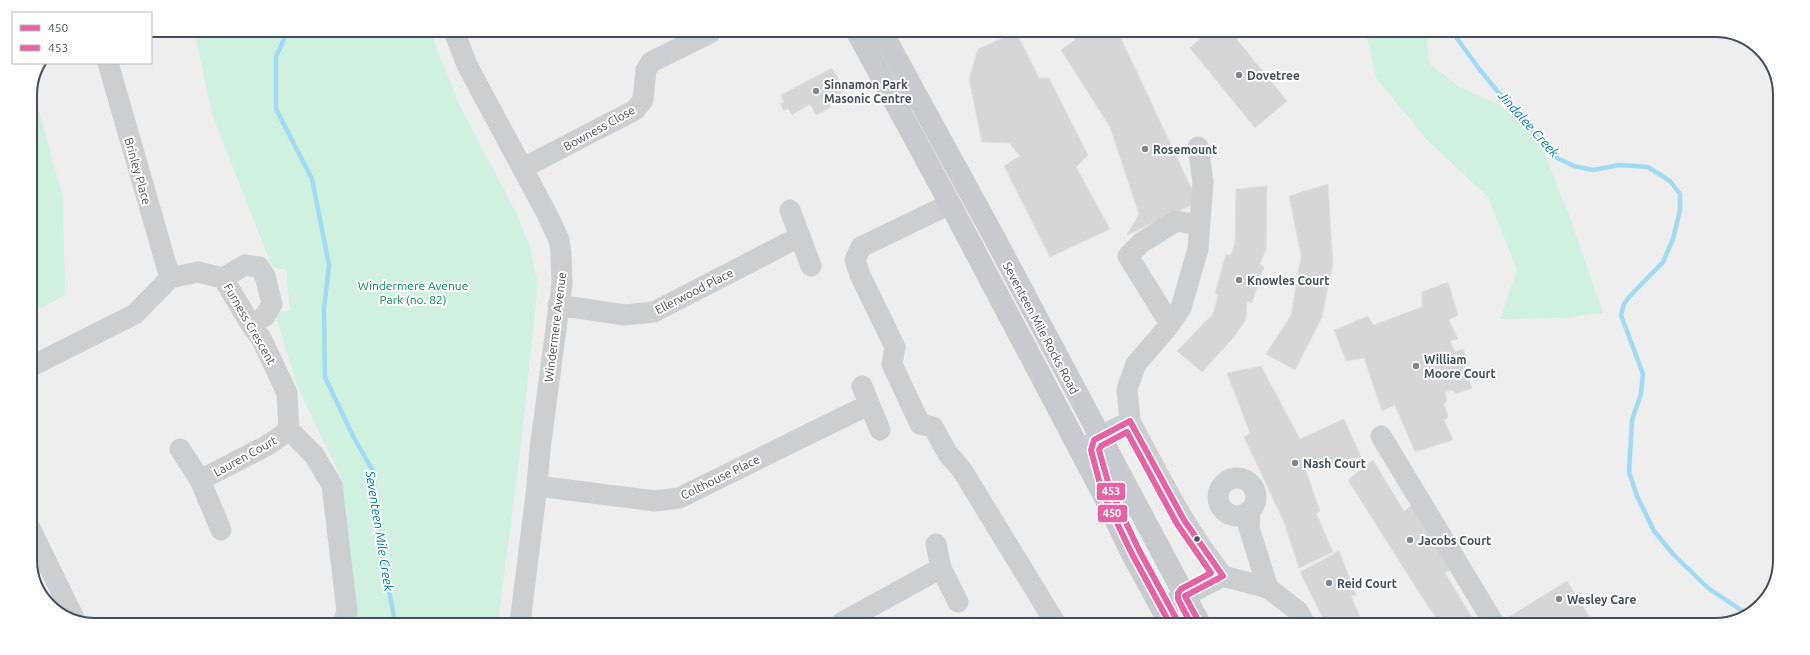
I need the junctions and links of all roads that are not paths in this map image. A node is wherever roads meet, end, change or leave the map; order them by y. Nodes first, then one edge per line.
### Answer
1 (456, 37) edge
2 (702, 37) edge
3 (860, 37) edge
4 (885, 37) edge
5 (108, 64) edge
6 (1198, 147) dead end
7 (523, 168) junction
8 (950, 204) junction
9 (790, 210) dead end
10 (1199, 225) junction
11 (799, 237) junction
12 (811, 266) dead end
13 (170, 278) junction
14 (224, 278) junction
15 (558, 305) junction
16 (1170, 324) junction
17 (251, 325) junction
18 (37, 363) edge
19 (1130, 421) junction
20 (289, 430) junction
21 (880, 430) dead end
22 (1381, 436) dead end
23 (1100, 437) junction
24 (180, 449) dead end
25 (200, 480) junction
26 (537, 486) junction
27 (1102, 492) junction
28 (1244, 518) dead end
29 (221, 530) dead end
30 (37, 542) edge
31 (936, 544) dead end
32 (941, 568) junction
33 (1223, 576) junction
34 (1268, 588) junction
35 (1186, 596) junction
36 (958, 602) dead end
37 (72, 613) edge
38 (1166, 616) edge
39 (344, 618) edge
40 (520, 618) edge
41 (850, 618) edge
42 (1052, 618) edge
43 (1197, 618) edge
44 (1302, 618) edge
45 (1491, 618) edge

1 - 7 street, Windermere Avenue
2 - 7 street, Bowness Close
3 - 8 main road, Seventeen Mile Rocks Road
4 - 23 main road, Seventeen Mile Rocks Road
5 - 13 street, Brinley Place
6 - 10 street
7 - 15 street, Windermere Avenue
8 - 27 main road, Seventeen Mile Rocks Road
8 - 42 street
9 - 11 street
10 - 16 street
10 - 16 street
11 - 12 street
11 - 15 street, Ellerwood Place
13 - 14 street, Furness Crescent
13 - 18 street
14 - 17 street, Furness Crescent
14 - 17 street
15 - 26 street, Windermere Avenue
16 - 19 street
17 - 20 street, Furness Crescent
19 - 23 street
19 - 33 street
20 - 25 street, Lauren Court
20 - 39 street
21 - 26 street, Colthouse Place
22 - 45 street
23 - 27 street
23 - 35 main road, Seventeen Mile Rocks Road
24 - 25 street, Lauren Court
25 - 29 street, Lauren Court
26 - 40 street, Windermere Avenue
27 - 38 main road, Seventeen Mile Rocks Road
28 - 34 street
30 - 37 street
31 - 32 street
32 - 36 street
32 - 41 street
33 - 34 street
33 - 35 street
34 - 44 street
35 - 38 street
35 - 43 main road, Seventeen Mile Rocks Road

